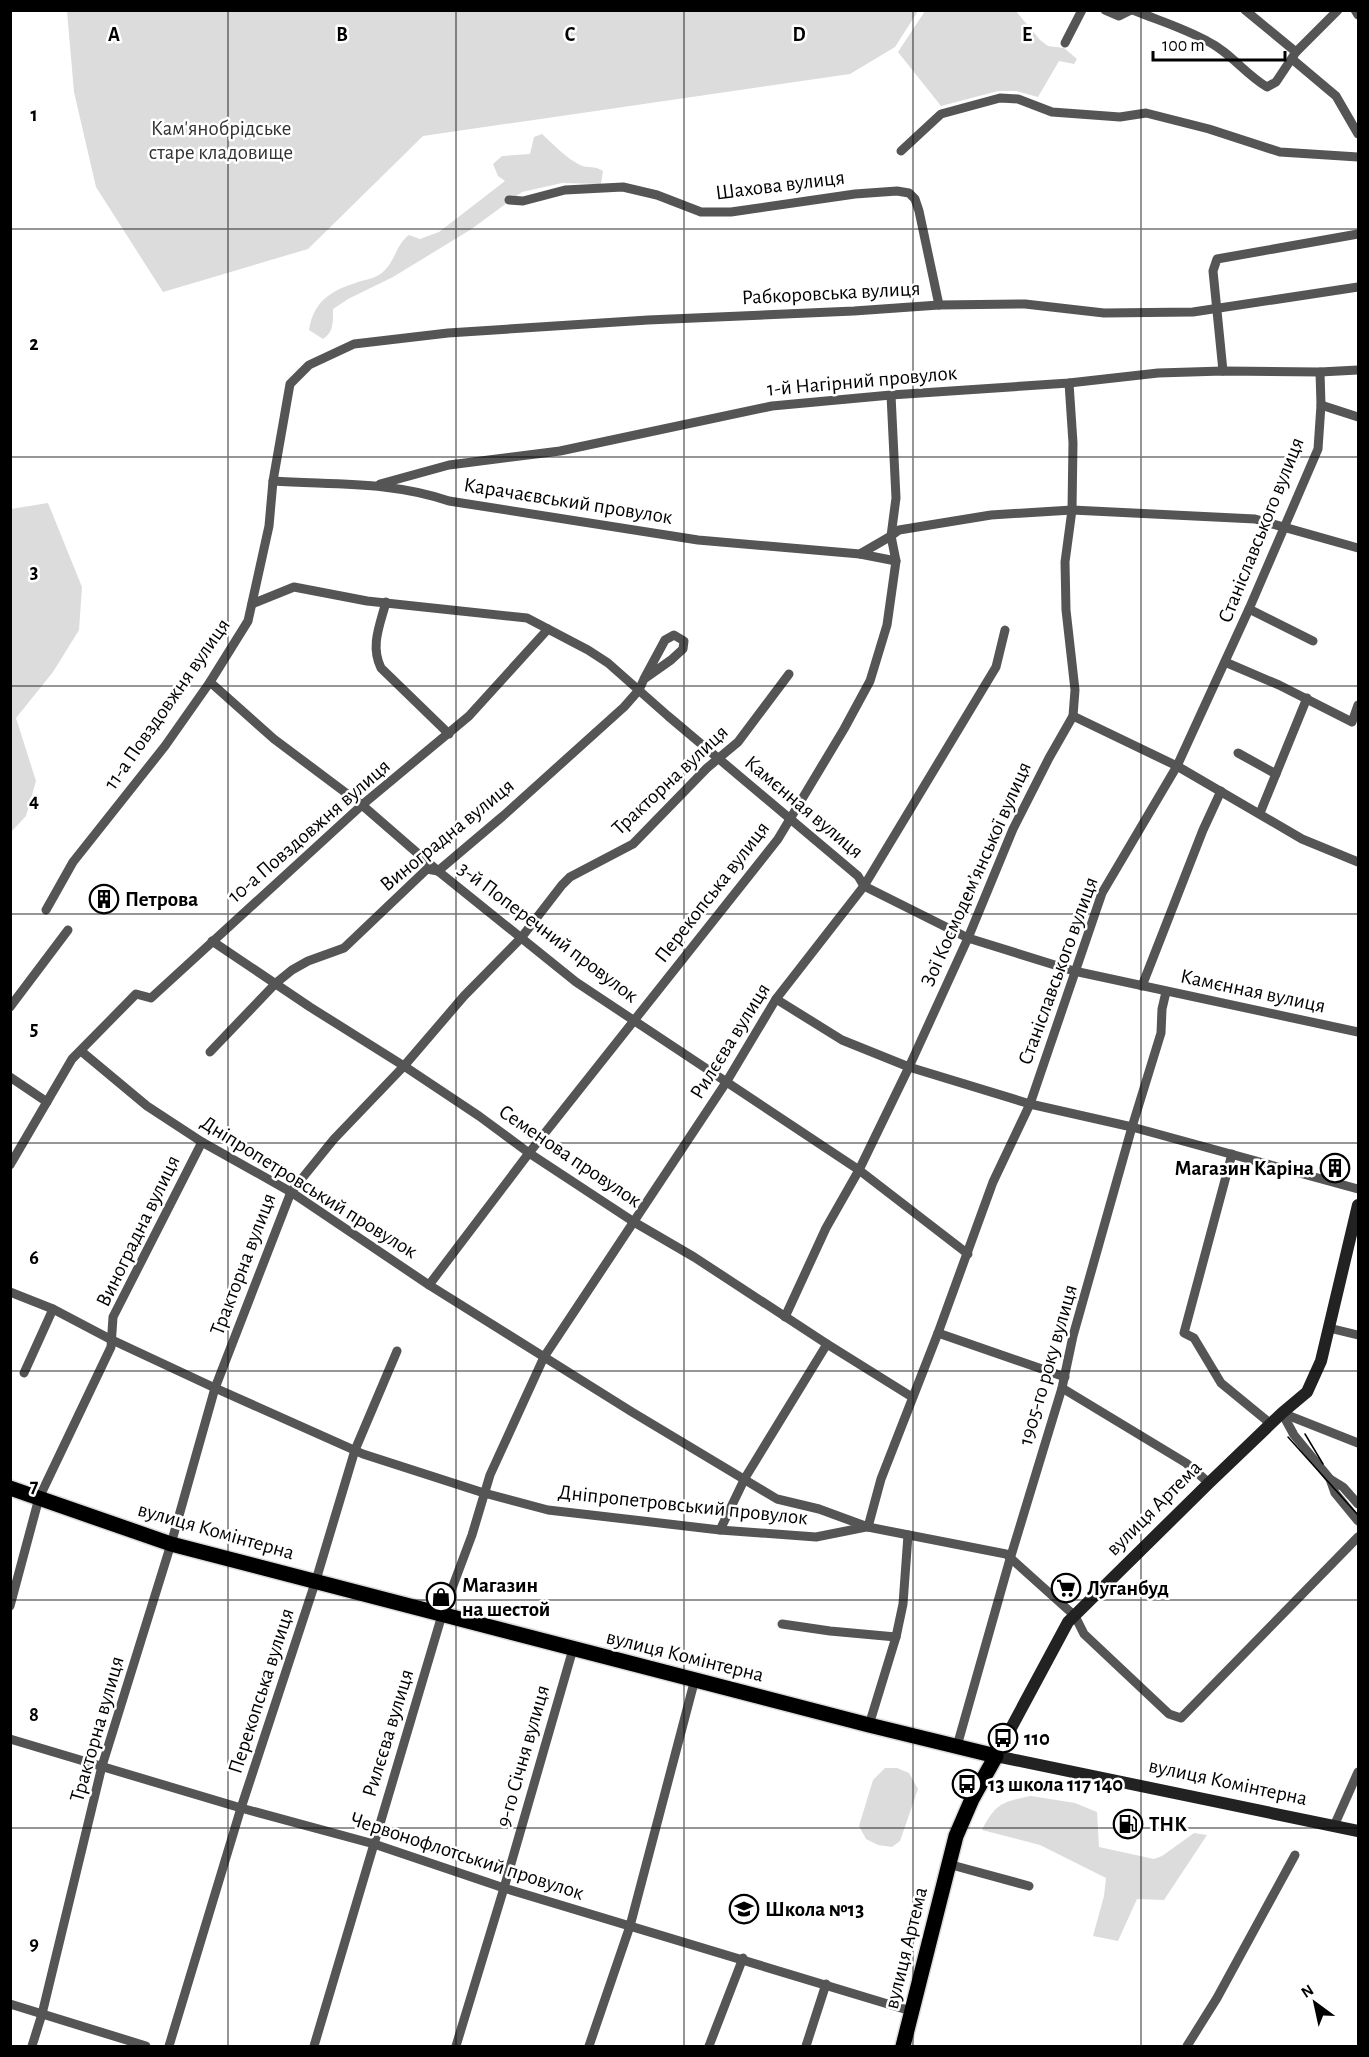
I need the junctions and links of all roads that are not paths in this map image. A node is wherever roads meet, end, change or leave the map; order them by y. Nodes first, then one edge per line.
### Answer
1 (1082, 10) edge
2 (1105, 10) edge
3 (1132, 10) edge
4 (1245, 10) edge
5 (1338, 10) edge
6 (1355, 10) edge
7 (1359, 15) edge
8 (1065, 42) dead end
9 (1294, 55) junction
10 (1359, 134) edge
11 (901, 151) dead end
12 (1359, 157) edge
13 (509, 200) dead end
14 (1359, 234) edge
15 (1359, 287) edge
16 (939, 305) junction
17 (1217, 307) junction
18 (309, 365) joint
19 (1359, 370) edge
20 (1222, 371) junction
21 (1320, 372) junction
22 (1069, 383) junction
23 (891, 395) junction
24 (1321, 405) junction
25 (1359, 417) edge
26 (273, 481) junction
27 (376, 485) junction
28 (1072, 510) junction
29 (1284, 526) junction
30 (891, 536) junction
31 (1359, 548) edge
32 (860, 554) junction
33 (896, 561) junction
34 (386, 602) junction
35 (252, 604) junction
36 (1249, 609) junction
37 (548, 629) junction
38 (1005, 630) dead end
39 (1313, 641) dead end
40 (1225, 662) junction
41 (789, 674) dead end
42 (644, 679) junction
43 (210, 682) junction
44 (639, 690) junction
45 (1306, 698) junction
46 (1359, 705) edge
47 (1073, 716) junction
48 (449, 734) junction
49 (1238, 753) dead end
50 (718, 758) junction
51 (1177, 766) junction
52 (1276, 774) junction
53 (1221, 791) junction
54 (362, 806) junction
55 (1260, 813) junction
56 (789, 819) junction
57 (1359, 862) edge
58 (438, 871) junction
59 (864, 886) junction
60 (46, 910) dead end
61 (68, 930) dead end
62 (521, 938) junction
63 (968, 939) junction
64 (212, 941) junction
65 (1074, 971) junction
66 (276, 982) junction
67 (1142, 986) junction
68 (1166, 992) junction
69 (776, 999) junction
70 (10, 1007) edge
71 (635, 1021) junction
72 (1359, 1032) edge
73 (81, 1051) junction
74 (210, 1052) dead end
75 (404, 1066) junction
76 (909, 1067) junction
77 (10, 1077) edge
78 (727, 1081) junction
79 (47, 1102) junction
80 (1030, 1104) junction
81 (1132, 1127) junction
82 (202, 1142) junction
83 (529, 1153) junction
84 (1232, 1154) junction
85 (10, 1165) edge
86 (859, 1170) junction
87 (1359, 1189) edge
88 (291, 1192) junction
89 (1359, 1205) edge
90 (634, 1221) junction
91 (968, 1254) junction
92 (429, 1285) junction
93 (10, 1292) edge
94 (52, 1309) junction
95 (785, 1317) junction
96 (1329, 1328) junction
97 (938, 1333) junction
98 (1359, 1335) edge
99 (110, 1339) junction
100 (826, 1344) junction
101 (397, 1351) dead end
102 (544, 1357) junction
103 (24, 1373) dead end
104 (1065, 1377) junction
105 (215, 1388) junction
106 (1062, 1388) junction
107 (912, 1397) junction
108 (1282, 1413) junction
109 (1270, 1424) junction
110 (1359, 1443) edge
111 (356, 1450) junction
112 (745, 1478) junction
113 (1330, 1479) junction
114 (1209, 1483) junction
115 (10, 1488) edge
116 (484, 1493) junction
117 (39, 1498) junction
118 (1359, 1504) edge
119 (1359, 1521) edge
120 (868, 1527) junction
121 (720, 1530) junction
122 (908, 1535) junction
123 (1359, 1537) edge
124 (171, 1544) junction
125 (1010, 1559) junction
126 (316, 1580) junction
127 (10, 1606) edge
128 (442, 1615) junction
129 (1075, 1616) junction
130 (782, 1624) dead end
131 (896, 1637) junction
132 (573, 1648) junction
133 (695, 1679) junction
134 (869, 1725) junction
135 (10, 1739) edge
136 (957, 1746) junction
137 (996, 1756) junction
138 (102, 1767) junction
139 (1359, 1772) edge
140 (242, 1808) junction
141 (1334, 1826) junction
142 (1359, 1831) edge
143 (374, 1844) junction
144 (1295, 1855) dead end
145 (948, 1864) junction
146 (1029, 1886) dead end
147 (504, 1888) junction
148 (630, 1926) junction
149 (743, 1958) junction
150 (826, 1984) junction
151 (10, 2004) edge
152 (911, 2011) junction
153 (42, 2014) junction
154 (32, 2046) edge
155 (146, 2046) edge
156 (169, 2046) edge
157 (314, 2046) edge
158 (456, 2046) edge
159 (589, 2046) edge
160 (709, 2046) edge
161 (806, 2046) edge
162 (903, 2046) edge
163 (1187, 2046) edge

1 - 8 street
2 - 3 street
3 - 9 street
4 - 9 street
5 - 9 street
6 - 7 street
9 - 10 street
11 - 12 street
13 - 16 street, Шахова вулиця
14 - 17 street
15 - 17 street, Рабкоровська вулиця
16 - 17 street, Рабкоровська вулиця
16 - 18 street, Рабкоровська вулиця
17 - 20 street
18 - 26 street, 11-а Повздовжня вулиця
19 - 21 street, 1-й Нагірний провулок
20 - 21 street, 1-й Нагірний провулок
20 - 22 street, 1-й Нагірний провулок
21 - 24 street, Станіславського вулиця
22 - 23 street, 1-й Нагірний провулок
22 - 28 street, Зої Космодем’янської вулиця
23 - 27 street, 1-й Нагірний провулок
23 - 30 street, Перекопська вулиця
24 - 25 street
24 - 29 street, Станіславського вулиця
26 - 27 street, Карачаєвський провулок
26 - 35 street, 11-а Повздовжня вулиця
27 - 32 street, Карачаєвський провулок
28 - 29 street
28 - 30 street
28 - 47 street, Зої Космодем’янської вулиця
29 - 31 street
29 - 36 street, Станіславського вулиця
30 - 32 street
30 - 33 street, Перекопська вулиця
32 - 33 street, Карачаєвський провулок
33 - 56 street, Перекопська вулиця
34 - 35 street, Камєнная вулиця
34 - 37 street, Камєнная вулиця
34 - 48 street
35 - 43 street, 11-а Повздовжня вулиця
36 - 39 street
36 - 40 street, Станіславського вулиця
37 - 44 street, Камєнная вулиця
37 - 48 street, 10-а Повздовжня вулиця
38 - 59 street, Рилєєва вулиця
40 - 45 street
40 - 51 street, Станіславського вулиця
41 - 50 street, Тракторна вулиця
42 - 42 street, Виноградна вулиця
42 - 44 street, Виноградна вулиця
43 - 54 street, 3-й Поперечний провулок
43 - 60 street, 11-а Повздовжня вулиця
44 - 50 street, Камєнная вулиця
44 - 58 street, Виноградна вулиця
45 - 46 street
45 - 52 street
47 - 51 street
47 - 63 street, Зої Космодем’янської вулиця
48 - 54 street, 10-а Повздовжня вулиця
49 - 52 street
50 - 56 street, Камєнная вулиця
50 - 62 street, Тракторна вулиця
51 - 53 street
51 - 65 street, Станіславського вулиця
52 - 55 street
53 - 55 street
53 - 67 street
54 - 58 street, 3-й Поперечний провулок
54 - 64 street, 10-а Повздовжня вулиця
55 - 57 street
56 - 59 street, Камєнная вулиця
56 - 71 street, Перекопська вулиця
58 - 62 street, 3-й Поперечний провулок
58 - 66 street, Виноградна вулиця
59 - 63 street, Камєнная вулиця
59 - 69 street, Рилєєва вулиця
61 - 70 street
62 - 71 street, 3-й Поперечний провулок
62 - 75 street, Тракторна вулиця
63 - 65 street, Камєнная вулиця
63 - 76 street, Зої Космодем’янської вулиця
64 - 66 street, Семенова провулок
64 - 73 street, 10-а Повздовжня вулиця
65 - 67 street, Камєнная вулиця
65 - 80 street, Станіславського вулиця
66 - 74 street, Виноградна вулиця
66 - 75 street, Семенова провулок
67 - 68 street, Камєнная вулиця
68 - 72 street, Камєнная вулиця
68 - 81 street, 1905-го року вулиця
69 - 76 street
69 - 78 street, Рилєєва вулиця
71 - 78 street, 3-й Поперечний провулок
71 - 83 street, Перекопська вулиця
73 - 79 street, 10-а Повздовжня вулиця
73 - 82 street, Дніпропетровський провулок
75 - 83 street, Семенова провулок
75 - 88 street, Тракторна вулиця
76 - 80 street
76 - 86 street, Зої Космодем’янської вулиця
77 - 79 street
78 - 86 street, 3-й Поперечний провулок
78 - 90 street, Рилєєва вулиця
79 - 85 street, 10-а Повздовжня вулиця
80 - 81 street
80 - 91 street, Станіславського вулиця
81 - 84 street
81 - 104 street, 1905-го року вулиця
82 - 88 street, Дніпропетровський провулок
82 - 99 street, Виноградна вулиця
83 - 90 street, Семенова провулок
83 - 92 street, Перекопська вулиця
84 - 87 street
84 - 109 street
86 - 91 street, 3-й Поперечний провулок
86 - 95 street, Зої Космодем’янської вулиця
88 - 92 street, Дніпропетровський провулок
88 - 105 street, Тракторна вулиця
89 - 96 street, вулиця Артема
90 - 95 street, Семенова провулок
90 - 102 street, Рилєєва вулиця
91 - 97 street, Станіславського вулиця
92 - 102 street, Дніпропетровський провулок
93 - 94 street, Дніпропетровський провулок
94 - 99 street, Дніпропетровський провулок
94 - 103 street
95 - 100 street, Семенова провулок
96 - 98 street
96 - 108 street, вулиця Артема
97 - 104 street
97 - 107 street, Станіславського вулиця
99 - 105 street, Дніпропетровський провулок
99 - 117 street, Виноградна вулиця
100 - 107 street, Семенова провулок
100 - 112 street
101 - 111 street, Перекопська вулиця
102 - 112 street, Дніпропетровський провулок
102 - 116 street, Рилєєва вулиця
104 - 106 street, 1905-го року вулиця
105 - 111 street, Дніпропетровський провулок
105 - 124 street, Тракторна вулиця
106 - 114 street
106 - 125 street, 1905-го року вулиця
107 - 120 street, Станіславського вулиця
108 - 109 street, вулиця Артема
108 - 110 street
108 - 113 street
109 - 114 street, вулиця Артема
111 - 116 street, Дніпропетровський провулок
111 - 126 street, Перекопська вулиця
112 - 120 street, Дніпропетровський провулок
112 - 121 street
113 - 118 street
113 - 119 street
114 - 129 street, вулиця Артема
115 - 117 main road, вулиця Комінтерна
116 - 121 street, Дніпропетровський провулок
116 - 128 street, Рилєєва вулиця
117 - 124 main road, вулиця Комінтерна
117 - 127 street, Виноградна вулиця
120 - 121 street, Дніпропетровський провулок
120 - 122 street
122 - 125 street
122 - 131 street
123 - 129 street
124 - 126 main road, вулиця Комінтерна
124 - 138 street, Тракторна вулиця
125 - 129 street
125 - 136 street, 1905-го року вулиця
126 - 128 main road, вулиця Комінтерна
126 - 140 street, Перекопська вулиця
128 - 132 main road, вулиця Комінтерна
128 - 143 street, Рилєєва вулиця
129 - 137 street, вулиця Артема
130 - 131 street
131 - 134 street
132 - 133 main road, вулиця Комінтерна
132 - 147 street, 9-го Січня вулиця
133 - 134 main road, вулиця Комінтерна
133 - 148 street
134 - 136 main road, вулиця Комінтерна
135 - 138 street, Червонофлотський провулок
136 - 137 main road, вулиця Комінтерна
137 - 141 street, вулиця Комінтерна
137 - 145 main road, вулиця Артема
138 - 140 street, Червонофлотський провулок
138 - 153 street, Тракторна вулиця
139 - 141 street
140 - 143 street, Червонофлотський провулок
140 - 156 street, Перекопська вулиця
141 - 142 street, вулиця Комінтерна
143 - 147 street, Червонофлотський провулок
143 - 157 street, Рилєєва вулиця
144 - 163 street
145 - 146 street
145 - 152 main road, вулиця Артема
147 - 148 street, Червонофлотський провулок
147 - 158 street, 9-го Січня вулиця
148 - 149 street, Червонофлотський провулок
148 - 159 street
149 - 150 street, Червонофлотський провулок
149 - 160 street
150 - 152 street, Червонофлотський провулок
150 - 161 street
151 - 153 street
152 - 162 main road, вулиця Артема
153 - 154 street, Тракторна вулиця
153 - 155 street

